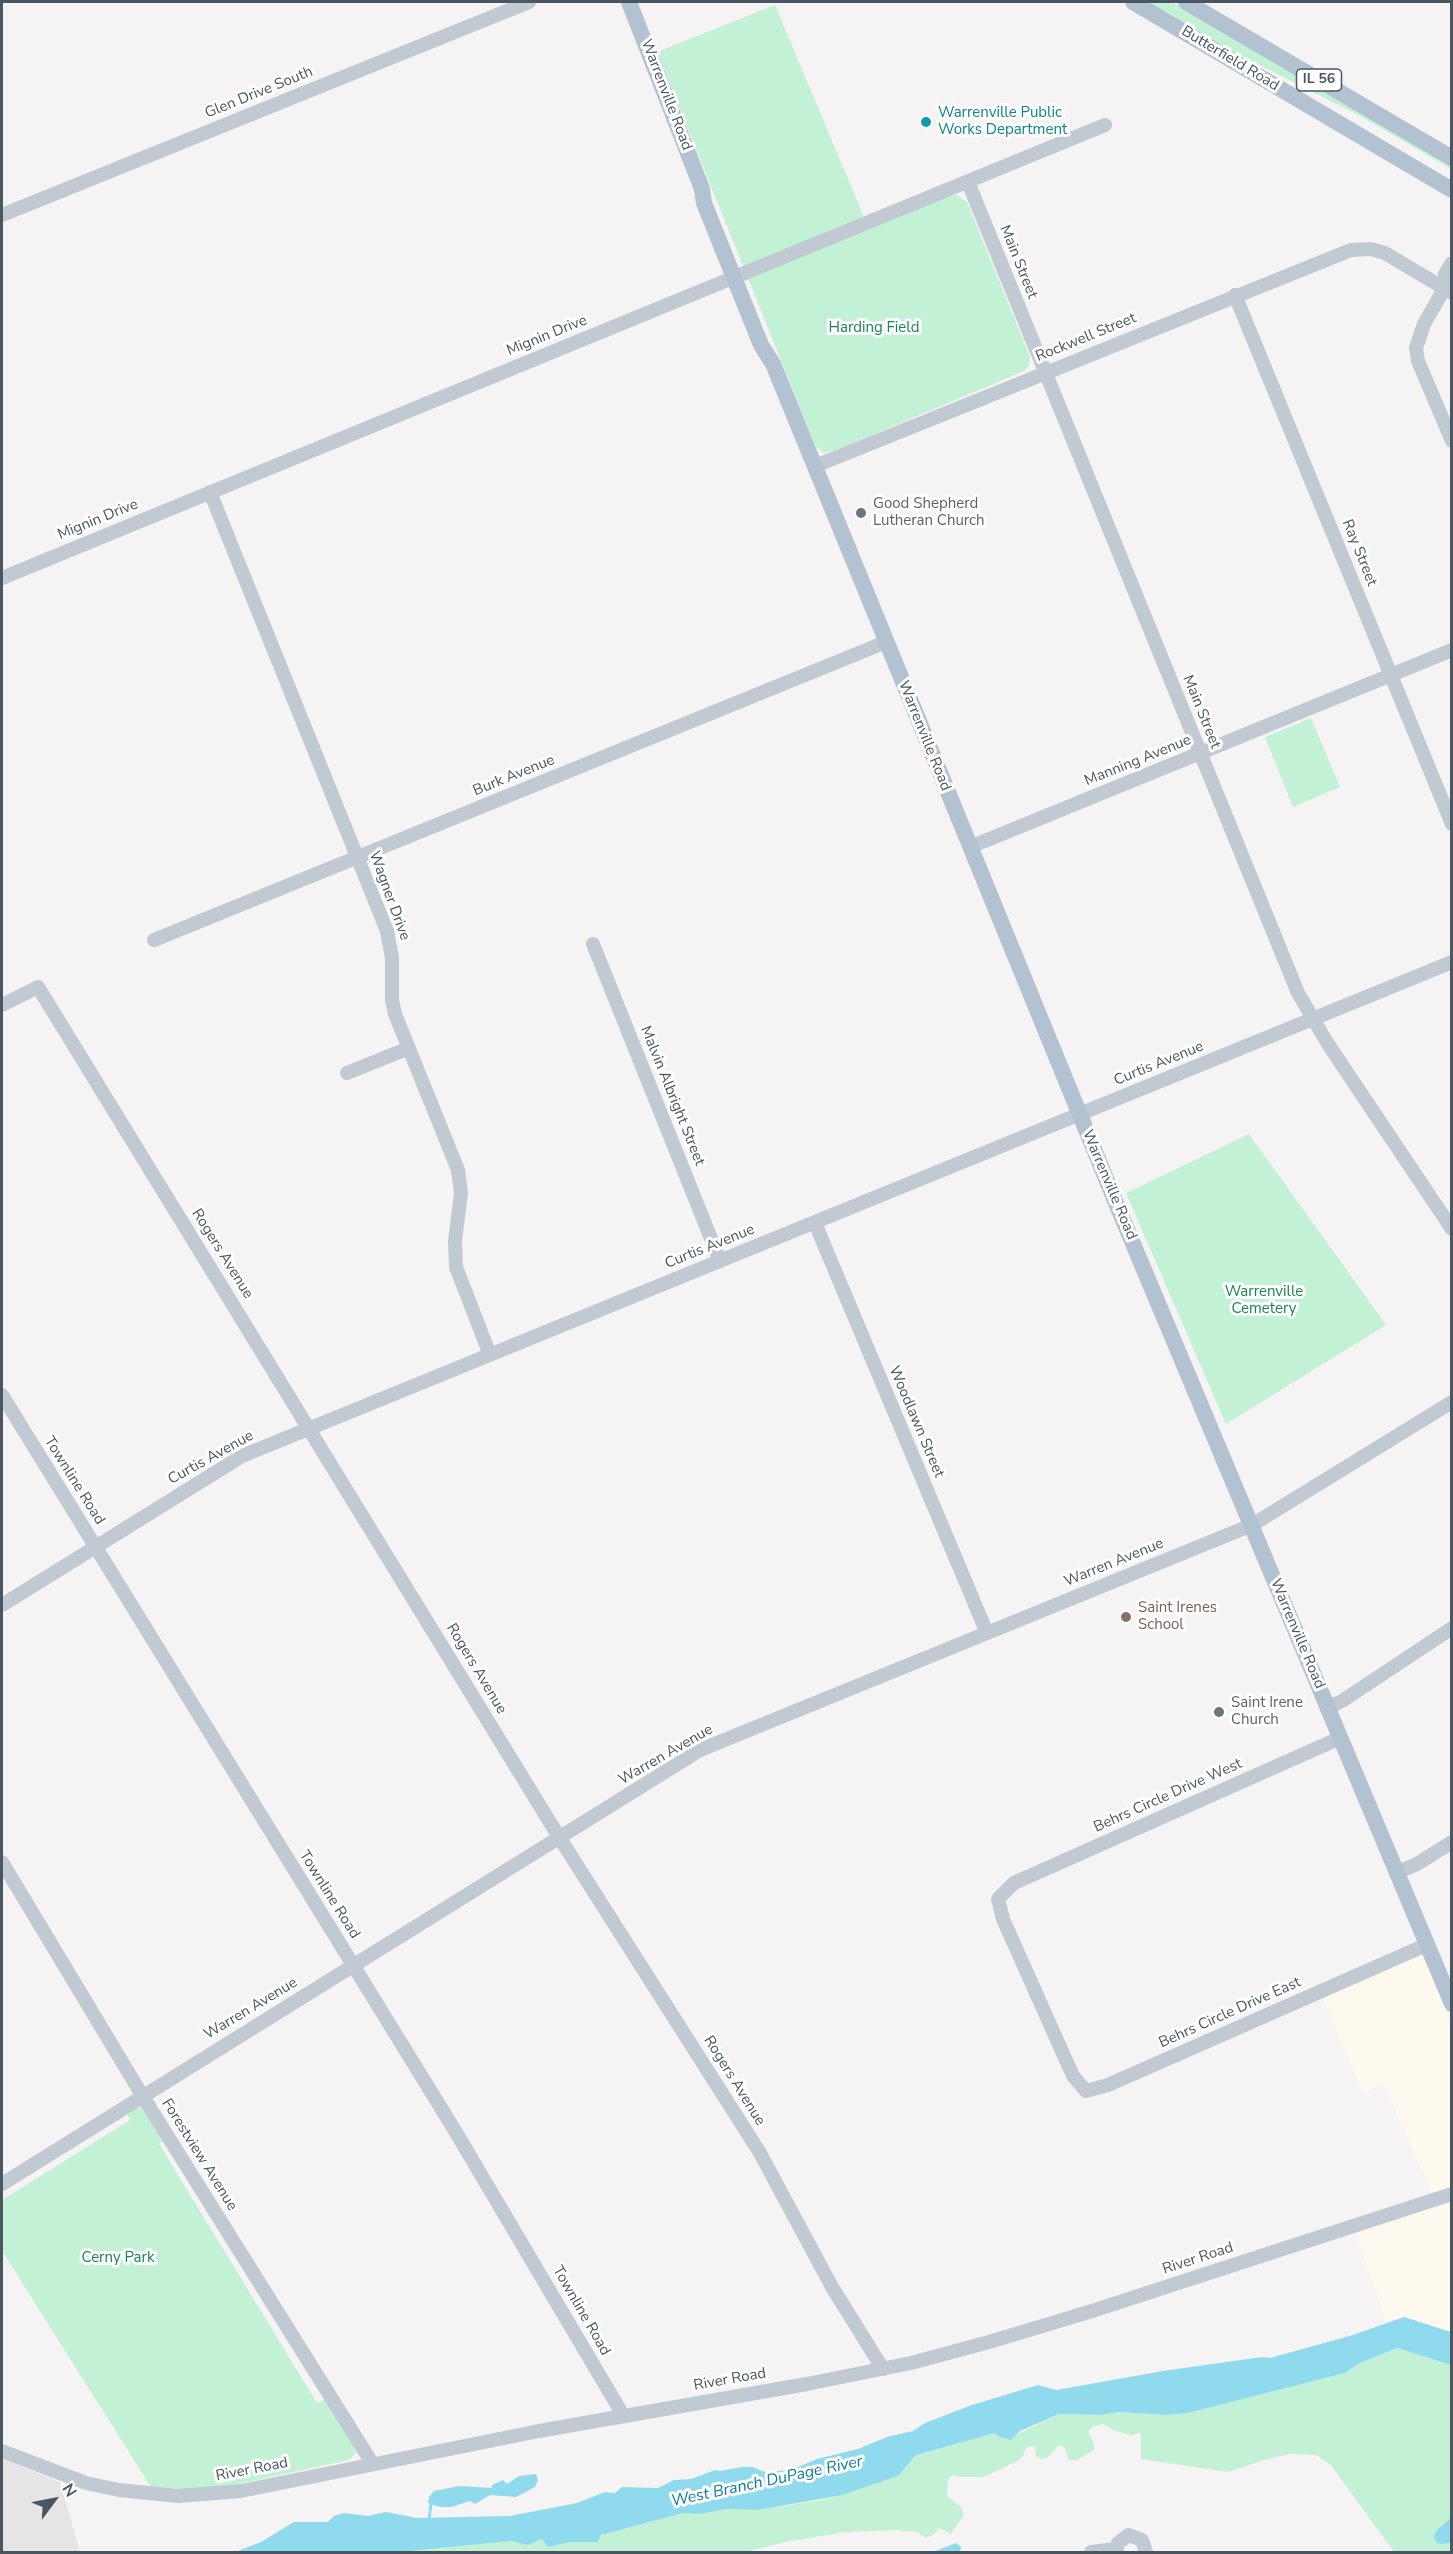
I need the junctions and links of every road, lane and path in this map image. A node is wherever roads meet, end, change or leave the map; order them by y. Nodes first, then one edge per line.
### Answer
1 (529, 2) edge
2 (629, 2) edge
3 (1133, 2) edge
4 (1186, 2) edge
5 (1105, 125) dead end
6 (1452, 158) edge
7 (968, 182) junction
8 (1452, 190) edge
9 (2, 216) edge
10 (1452, 263) edge
11 (738, 276) junction
12 (1449, 288) edge
13 (1235, 295) junction
14 (1044, 372) junction
15 (1452, 441) edge
16 (815, 465) junction
17 (210, 492) junction
18 (2, 578) edge
19 (886, 642) junction
20 (1452, 650) edge
21 (1390, 675) junction
22 (1200, 754) junction
23 (1452, 824) edge
24 (970, 848) junction
25 (357, 858) junction
26 (154, 940) dead end
27 (593, 944) dead end
28 (1452, 962) edge
29 (2, 1005) edge
30 (1313, 1018) junction
31 (409, 1048) junction
32 (347, 1073) dead end
33 (1080, 1115) junction
34 (814, 1222) junction
35 (1452, 1229) edge
36 (720, 1261) junction
37 (490, 1355) junction
38 (2, 1395) edge
39 (1452, 1402) edge
40 (310, 1428) junction
41 (1252, 1525) junction
42 (95, 1546) junction
43 (2, 1605) edge
44 (1452, 1628) edge
45 (987, 1633) junction
46 (1328, 1707) junction
47 (1340, 1738) junction
48 (559, 1837) junction
49 (1452, 1842) edge
50 (2, 1862) edge
51 (1396, 1873) junction
52 (1426, 1945) junction
53 (354, 1966) junction
54 (1452, 2004) edge
55 (1064, 2056) joint
56 (142, 2095) junction
57 (2, 2184) edge
58 (1452, 2194) edge
59 (883, 2369) junction
60 (622, 2415) junction
61 (2, 2451) edge
62 (372, 2463) junction
63 (1116, 2551) edge
64 (1091, 2553) edge
65 (1146, 2553) edge

1 - 9 street, Glen Drive South
2 - 11 main road, Warrenville Road
3 - 8 main road, Butterfield Road / IL 56
4 - 6 main road, Butterfield Road / IL 56
5 - 7 street, Mignin Drive
7 - 11 street, Mignin Drive
7 - 14 street, Main Street
10 - 12 street
11 - 16 main road, Warrenville Road
11 - 17 street, Mignin Drive
12 - 13 street, Rockwell Street
12 - 15 street
13 - 14 street, Rockwell Street
13 - 21 street, Ray Street
14 - 16 street, Rockwell Street
14 - 22 street, Main Street
16 - 19 main road, Warrenville Road
17 - 18 street, Mignin Drive
17 - 25 street, Wagner Drive
19 - 24 main road, Warrenville Road
19 - 25 street, Burk Avenue
20 - 21 street, Manning Avenue
21 - 22 street, Manning Avenue
21 - 23 street, Ray Street
22 - 24 street, Manning Avenue
22 - 30 street, Main Street
24 - 33 main road, Warrenville Road
25 - 26 street, Burk Avenue
25 - 31 street, Wagner Drive
27 - 36 street, Malvin Albright Street
28 - 30 street, Curtis Avenue
29 - 40 street, Rogers Avenue
30 - 33 street, Curtis Avenue
30 - 35 street, Main Street
31 - 32 street
31 - 37 street, Wagner Drive
33 - 34 street, Curtis Avenue
33 - 41 main road, Warrenville Road
34 - 36 street, Curtis Avenue
34 - 45 street, Woodlawn Street
36 - 37 street, Curtis Avenue
37 - 40 street, Curtis Avenue
38 - 42 street, Townline Road
39 - 41 street, Warren Avenue
40 - 42 street, Curtis Avenue
40 - 48 street, Rogers Avenue
41 - 45 street, Warren Avenue
41 - 46 main road, Warrenville Road
42 - 43 street, Curtis Avenue
42 - 53 street, Townline Road
44 - 46 street
45 - 48 street, Warren Avenue
46 - 47 main road, Warrenville Road
47 - 51 main road, Warrenville Road
47 - 55 street, Behrs Circle Drive West
48 - 53 street, Warren Avenue
48 - 59 street, Rogers Avenue
49 - 51 street
50 - 56 street, Forestview Avenue
51 - 52 main road, Warrenville Road
52 - 54 main road, Warrenville Road
52 - 55 street, Behrs Circle Drive East
53 - 56 street, Warren Avenue
53 - 60 street, Townline Road
56 - 57 street, Warren Avenue
56 - 62 street, Forestview Avenue
58 - 59 street, River Road
59 - 60 street, River Road
60 - 62 street, River Road
61 - 62 street, River Road
63 - 64 street
63 - 65 street

